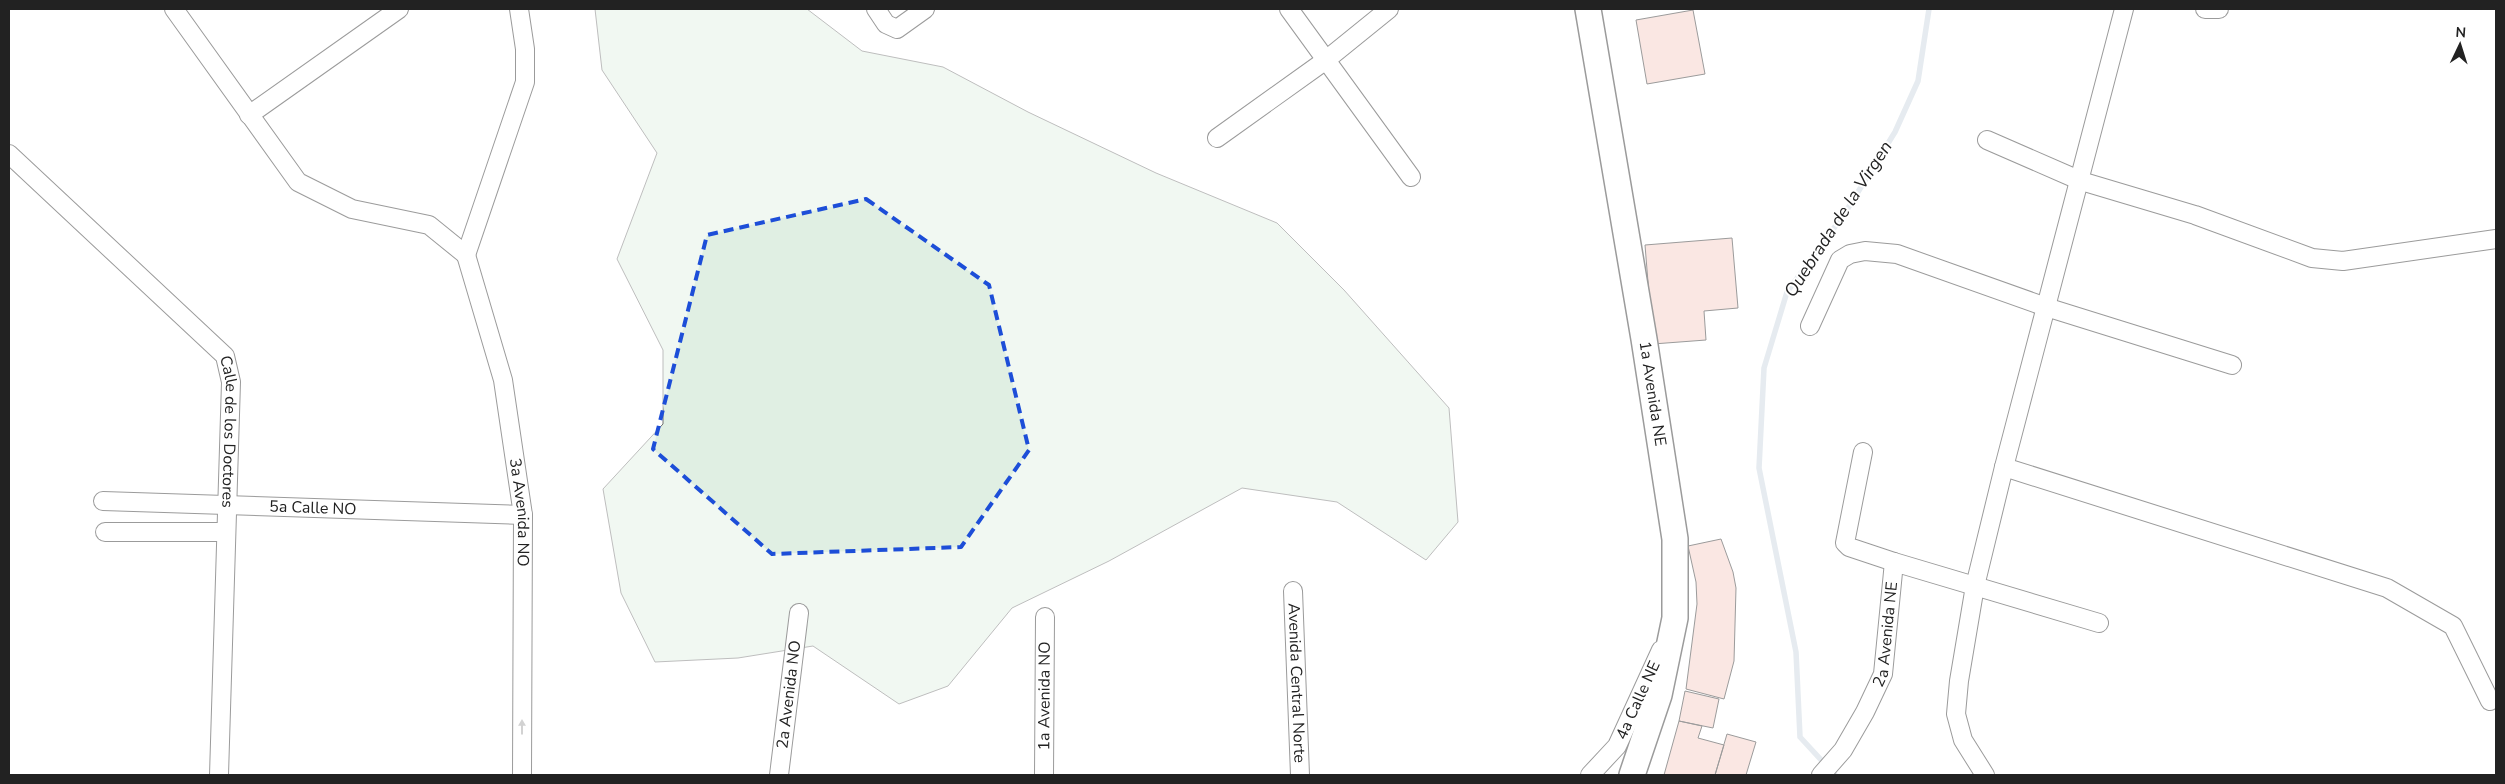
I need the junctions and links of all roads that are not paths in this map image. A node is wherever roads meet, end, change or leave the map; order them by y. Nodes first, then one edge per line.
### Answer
1 (174, 9) edge
2 (399, 9) edge
3 (519, 9) edge
4 (876, 9) edge
5 (926, 9) edge
6 (1289, 9) edge
7 (1389, 9) edge
8 (1588, 9) edge
9 (2124, 9) edge
10 (2205, 9) edge
11 (2219, 9) edge
12 (1326, 60) junction
13 (249, 116) junction
14 (1217, 138) dead end
15 (1987, 140) dead end
16 (9, 154) edge
17 (1411, 177) dead end
18 (2081, 181) junction
19 (2496, 239) edge
20 (466, 255) junction
21 (2046, 307) junction
22 (1810, 326) dead end
23 (2232, 365) dead end
24 (1864, 452) dead end
25 (2004, 467) junction
26 (103, 501) dead end
27 (226, 506) junction
28 (523, 515) junction
29 (105, 532) dead end
30 (225, 532) junction
31 (1894, 562) junction
32 (1975, 586) junction
33 (1293, 591) dead end
34 (799, 613) dead end
35 (1045, 617) dead end
36 (1675, 618) junction
37 (2099, 623) dead end
38 (2490, 701) dead end
39 (219, 775) edge
40 (522, 775) edge
41 (779, 775) edge
42 (1044, 775) edge
43 (1300, 775) edge
44 (1590, 775) edge
45 (1632, 775) edge
46 (1821, 775) edge
47 (1985, 775) edge

1 - 13 street
2 - 13 street
3 - 20 street
4 - 5 street
6 - 12 street
7 - 12 street
8 - 36 main road, 1a Avenida NE
9 - 18 street
10 - 11 street
12 - 14 street
12 - 17 street
13 - 20 street
15 - 18 street
16 - 27 street, Calle de los Doctores
18 - 19 street
18 - 21 street
20 - 28 street, 3a Avenida NO
21 - 22 street
21 - 23 street
21 - 25 street
24 - 31 street
25 - 32 street
25 - 38 street
26 - 27 street, 5a Calle NO
27 - 28 street, 5a Calle NO
27 - 30 street, Calle de los Doctores
40 -> 28 street, 3a Avenida NO
29 - 30 street
30 - 39 street, Calle de los Doctores
31 - 32 street, 2a Avenida NE
31 - 46 street, 2a Avenida NE
32 - 37 street, 2a Avenida NE
32 - 47 street
33 - 43 street, Avenida Central Norte
34 - 41 street, 2a Avenida NO
35 - 42 street, 1a Avenida NO
36 - 44 street, 4a Calle NE
36 - 45 main road, 1a Avenida NE

